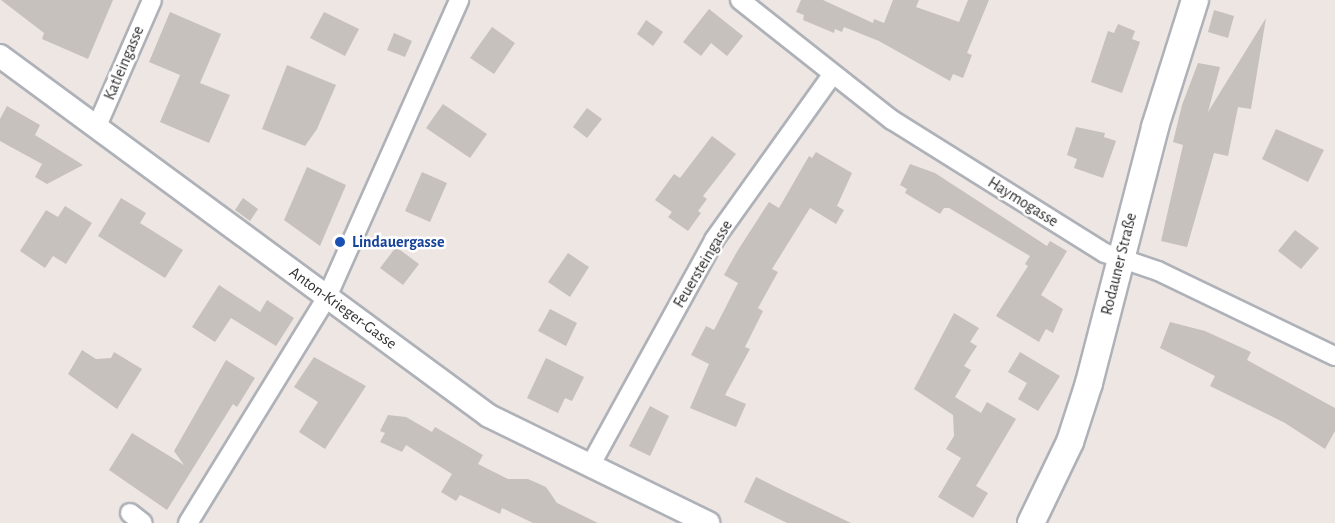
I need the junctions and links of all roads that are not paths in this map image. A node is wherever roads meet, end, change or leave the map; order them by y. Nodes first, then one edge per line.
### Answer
1 (152, 0) edge
2 (459, 0) edge
3 (740, 0) edge
4 (1195, 0) edge
5 (0, 56) edge
6 (833, 74) junction
7 (97, 126) junction
8 (1120, 260) junction
9 (327, 297) junction
10 (1335, 356) edge
11 (590, 466) junction
12 (188, 523) edge
13 (708, 523) edge
14 (1031, 523) edge

1 - 7 street, Katleingasse
2 - 9 street
3 - 6 street, Haymogasse
4 - 8 main road, Rodauner Straße
5 - 7 street, Anton-Krieger-Gasse
6 - 8 street, Haymogasse
6 - 11 street, Feuersteingasse
7 - 9 street, Anton-Krieger-Gasse
8 - 10 street, Haymogasse
8 - 14 main road, Rodauner Straße
9 - 11 street, Anton-Krieger-Gasse
9 - 12 street
11 - 13 street, Anton-Krieger-Gasse

